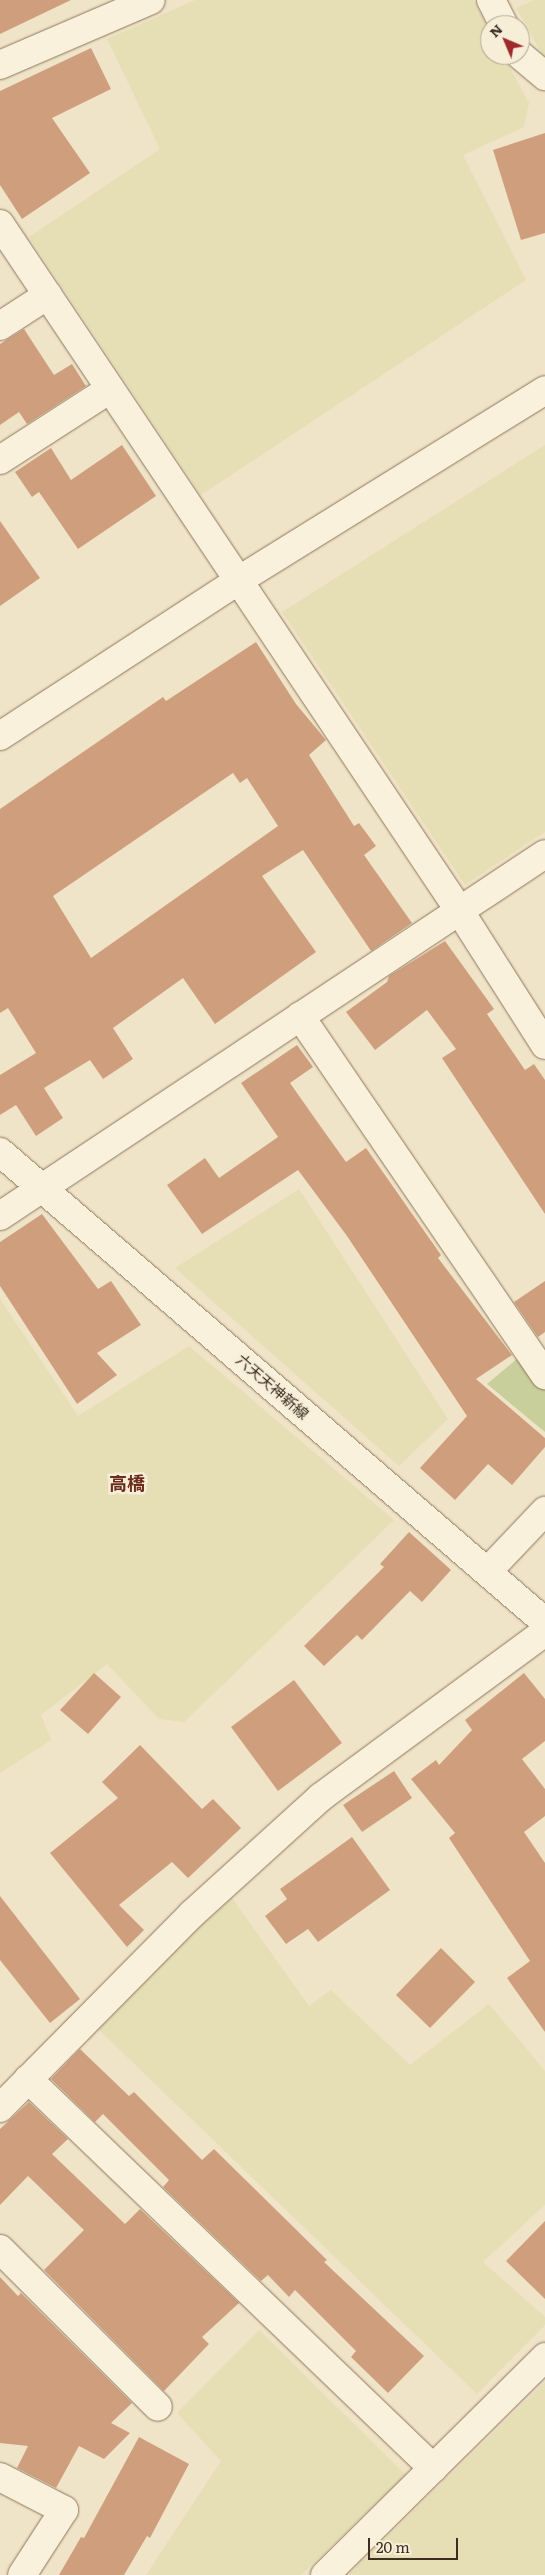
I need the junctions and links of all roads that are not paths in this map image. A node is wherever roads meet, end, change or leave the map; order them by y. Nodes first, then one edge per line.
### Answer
1 (151, 0) edge
2 (491, 0) edge
3 (499, 15) edge
4 (530, 63) edge
5 (0, 65) edge
6 (545, 76) edge
7 (0, 224) edge
8 (48, 295) junction
9 (0, 326) edge
10 (110, 389) junction
11 (545, 390) edge
12 (0, 460) edge
13 (239, 580) junction
14 (0, 736) edge
15 (545, 854) edge
16 (459, 910) junction
17 (300, 1016) junction
18 (545, 1045) edge
19 (0, 1152) edge
20 (43, 1188) junction
21 (0, 1216) edge
22 (545, 1375) edge
23 (545, 1511) edge
24 (488, 1572) junction
25 (545, 1622) edge
26 (545, 1632) edge
27 (28, 2079) junction
28 (0, 2108) edge
29 (0, 2249) edge
30 (545, 2357) edge
31 (158, 2407) dead end
32 (433, 2468) junction
33 (0, 2477) edge
34 (22, 2575) edge
35 (325, 2575) edge

1 - 5 street
2 - 3 street
4 - 6 street
7 - 8 street
8 - 9 street
8 - 10 street
10 - 12 street
10 - 13 street
11 - 13 street
13 - 14 street
13 - 16 street
15 - 16 street
16 - 17 street
16 - 18 street
17 - 20 street
17 - 22 street
19 - 20 street, 六天天神新線
20 - 21 street
20 - 24 street, 六天天神新線
23 - 24 street
24 - 25 street, 六天天神新線
26 - 27 street
27 - 28 street
27 - 32 street
29 - 31 street
30 - 32 street
32 - 35 street
33 - 34 street

